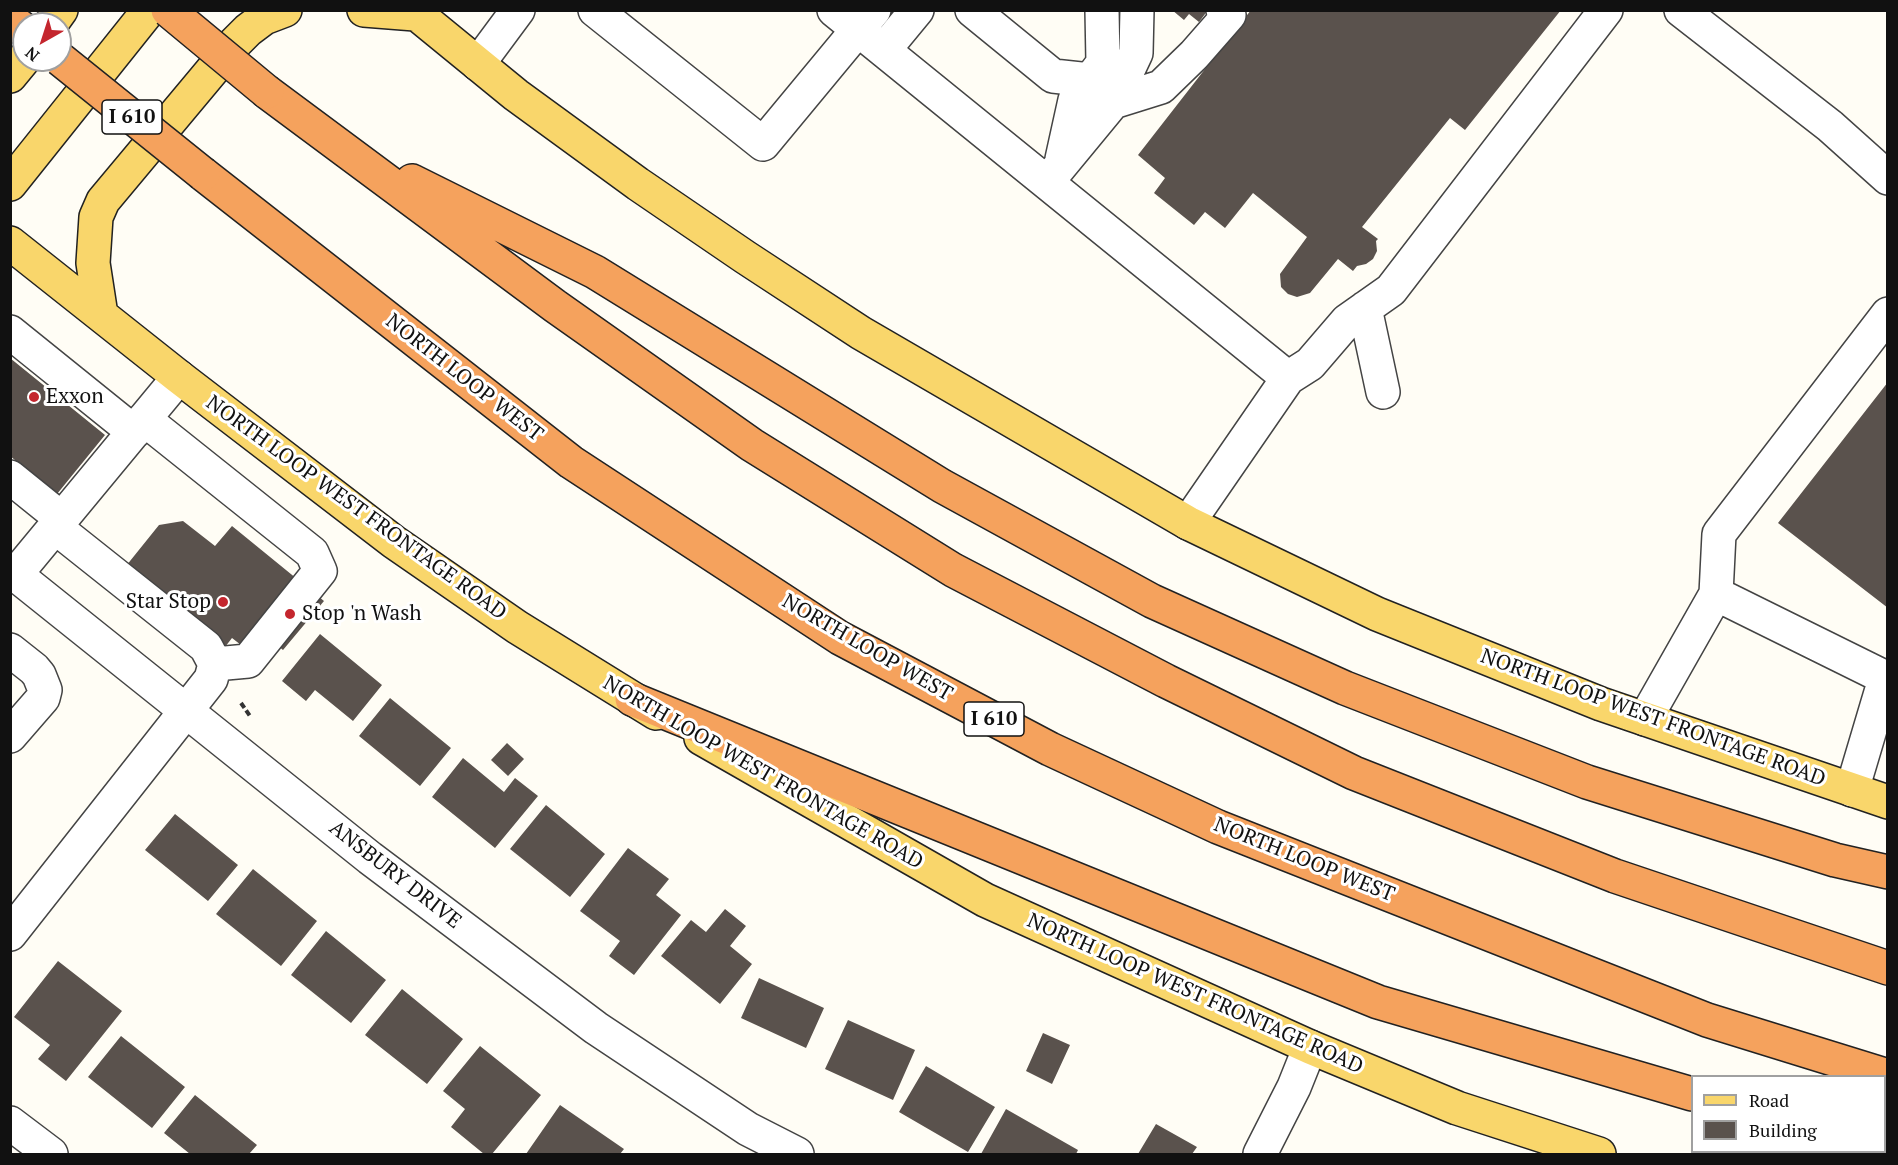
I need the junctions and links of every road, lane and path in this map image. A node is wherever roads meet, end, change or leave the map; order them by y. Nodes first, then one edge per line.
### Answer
1 (149, 10) edge
2 (168, 10) edge
3 (285, 10) edge
4 (364, 10) edge
5 (518, 10) edge
6 (595, 10) edge
7 (917, 10) edge
8 (972, 10) edge
9 (1102, 10) edge
10 (1137, 10) edge
11 (1223, 10) edge
12 (1606, 10) edge
13 (1681, 10) edge
14 (414, 12) edge
15 (855, 17) edge
16 (884, 50) junction
17 (478, 64) junction
18 (72, 69) edge
19 (1090, 80) junction
20 (1113, 102) junction
21 (334, 143) junction
22 (1053, 174) junction
23 (1887, 178) edge
24 (10, 184) edge
25 (10, 243) edge
26 (1365, 308) junction
27 (1887, 314) edge
28 (101, 315) junction
29 (10, 332) edge
30 (179, 377) junction
31 (1288, 378) junction
32 (1383, 392) dead end
33 (139, 425) junction
34 (10, 477) edge
35 (58, 523) junction
36 (1188, 523) junction
37 (13, 572) edge
38 (1716, 594) junction
39 (10, 650) edge
40 (215, 664) junction
41 (1886, 679) edge
42 (632, 699) junction
43 (241, 703) dead end
44 (186, 710) junction
45 (250, 717) dead end
46 (1646, 719) junction
47 (10, 736) edge
48 (1852, 790) junction
49 (1887, 802) edge
50 (1887, 872) edge
51 (10, 934) edge
52 (1887, 968) edge
53 (1310, 1047) junction
54 (1884, 1075) edge
55 (1691, 1094) edge
56 (10, 1123) edge
57 (51, 1155) edge
58 (797, 1155) edge
59 (1260, 1155) edge
60 (1599, 1155) edge

1 - 24 main road
2 - 21 highway, bridge
3 - 28 main road
4 - 14 main road
5 - 17 street
6 - 15 street
7 - 16 street
8 - 19 street
9 - 19 street
10 - 20 street
11 - 20 street
12 - 26 street
13 - 23 street
14 - 17 main road, NORTH LOOP WEST FRONTAGE ROAD
15 - 16 street
16 - 22 street
17 - 36 main road, NORTH LOOP WEST FRONTAGE ROAD
18 - 54 highway, NORTH LOOP WEST / I 610, bridge
19 - 22 street
20 - 22 street
21 - 50 highway
21 - 52 highway
22 - 31 street
25 - 28 main road, NORTH LOOP WEST FRONTAGE ROAD
26 - 31 street
26 - 32 street
27 - 38 street
28 - 30 main road, NORTH LOOP WEST FRONTAGE ROAD
29 - 33 street
30 - 33 street
30 - 42 main road, NORTH LOOP WEST FRONTAGE ROAD
31 - 36 street
33 - 35 street
33 - 40 street
34 - 35 street
35 - 37 street
35 - 40 street
36 - 46 main road, NORTH LOOP WEST FRONTAGE ROAD
37 - 44 street, ANSBURY DRIVE
38 - 41 street
38 - 46 street
39 - 47 street
40 - 44 street
41 - 48 street
42 - 53 main road, NORTH LOOP WEST FRONTAGE ROAD
42 - 55 highway
43 - 45 path
44 - 51 street
44 - 58 street, ANSBURY DRIVE
46 - 48 main road, NORTH LOOP WEST FRONTAGE ROAD
48 - 49 main road, NORTH LOOP WEST FRONTAGE ROAD
53 - 59 street
53 - 60 main road, NORTH LOOP WEST FRONTAGE ROAD
56 - 57 street

